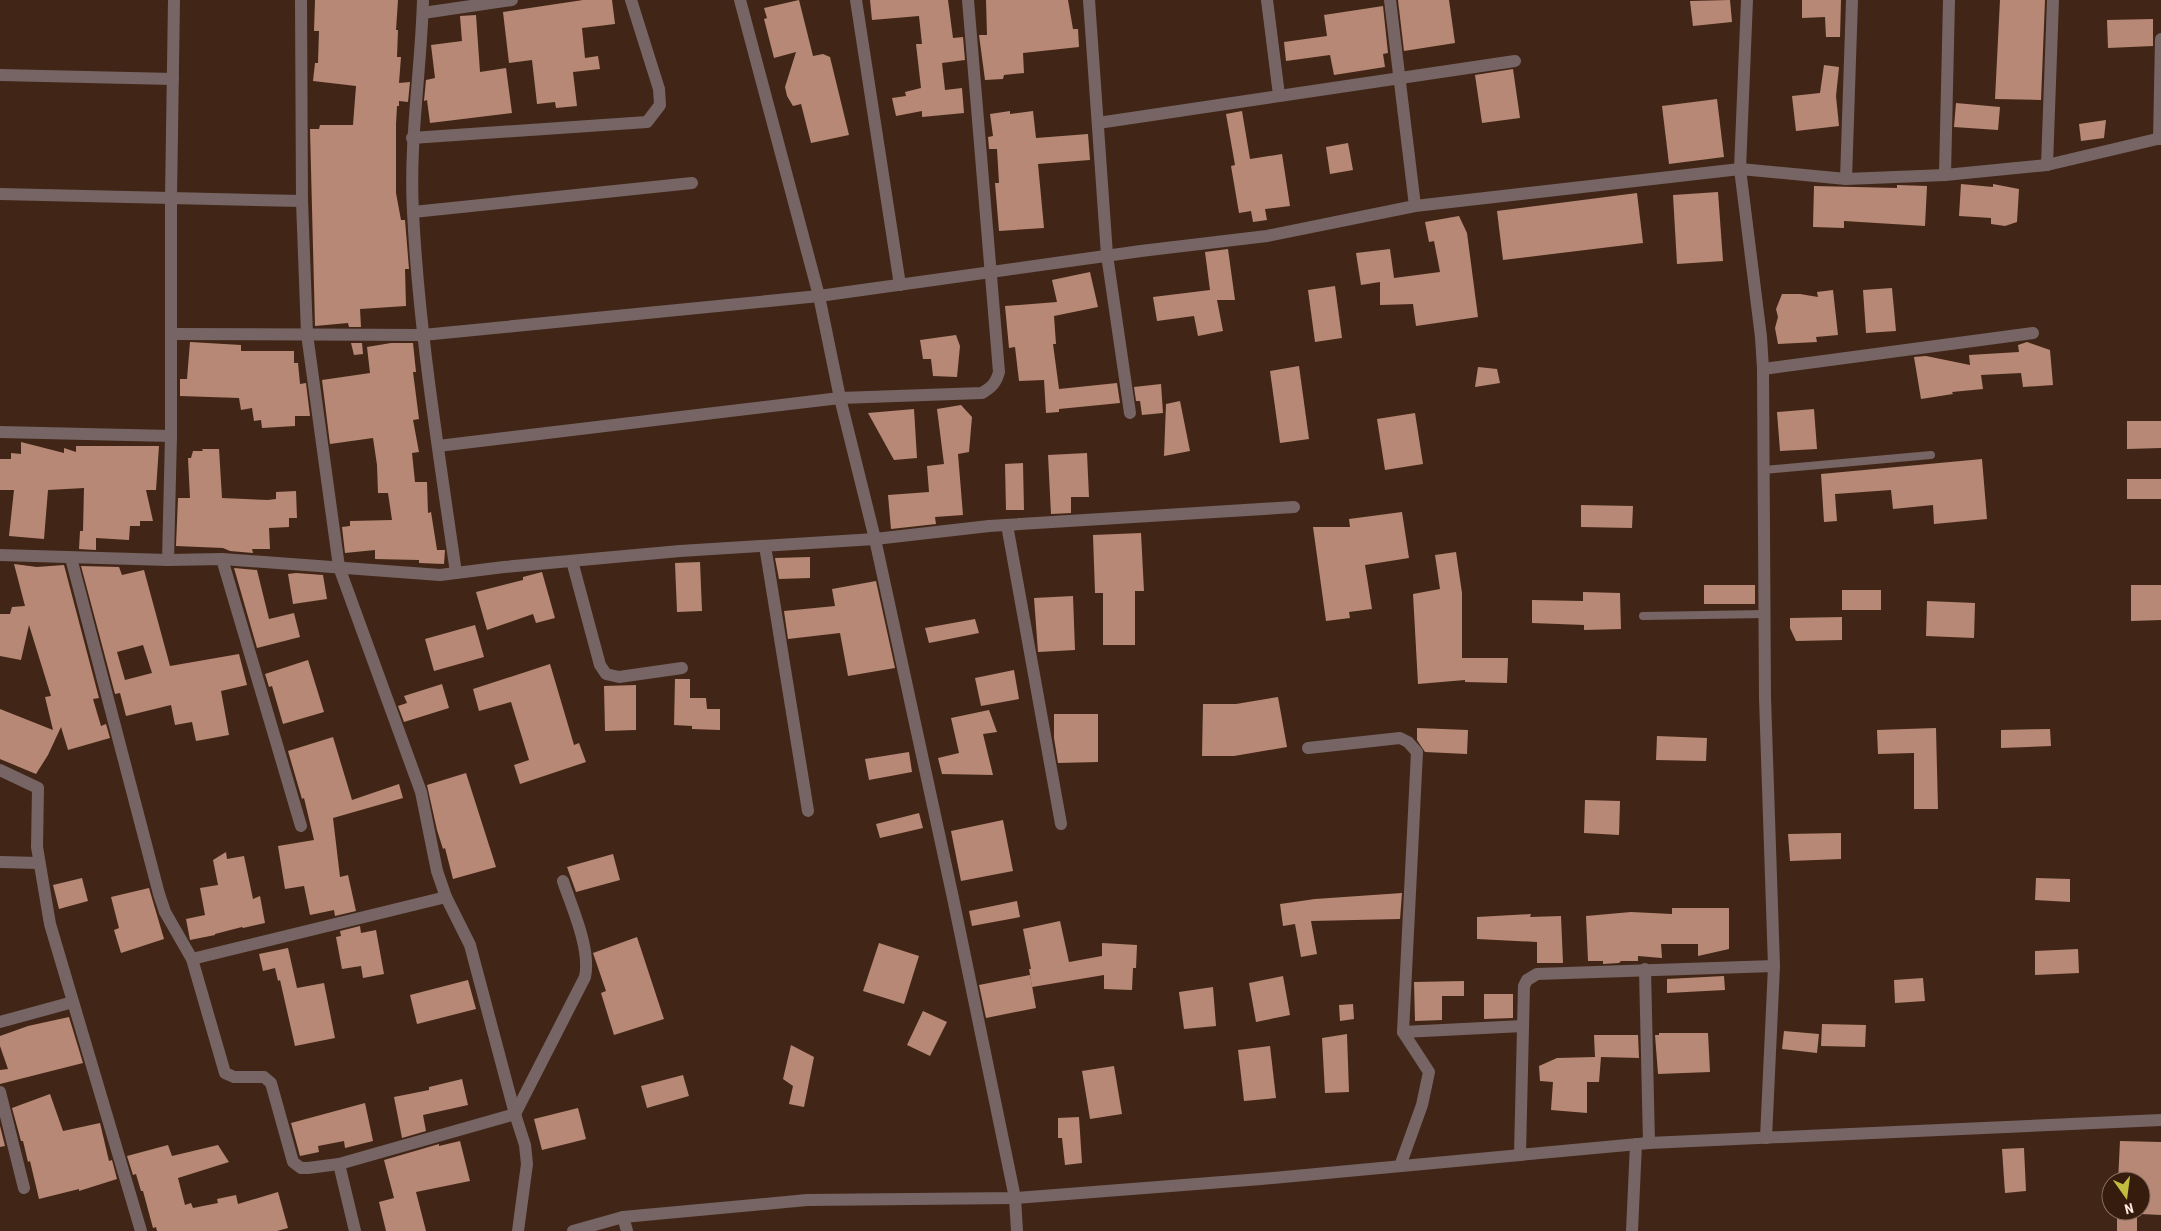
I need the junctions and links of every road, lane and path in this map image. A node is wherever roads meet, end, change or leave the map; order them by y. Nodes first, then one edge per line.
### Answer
1 (174, 0) edge
2 (301, 0) edge
3 (512, 0) edge
4 (631, 0) edge
5 (740, 0) edge
6 (856, 0) edge
7 (968, 0) edge
8 (1089, 0) edge
9 (1267, 0) edge
10 (1390, 0) edge
11 (1747, 0) edge
12 (1852, 0) edge
13 (1949, 0) edge
14 (2053, 0) edge
15 (423, 6) edge
16 (2161, 39) edge
17 (1515, 61) dead end
18 (0, 76) edge
19 (1399, 78) junction
20 (173, 79) junction
21 (1279, 95) junction
22 (1098, 123) junction
23 (412, 138) junction
24 (2160, 138) edge
25 (2047, 165) junction
26 (1740, 169) junction
27 (1944, 175) junction
28 (1846, 179) junction
29 (692, 183) dead end
30 (0, 194) edge
31 (170, 198) junction
32 (302, 201) junction
33 (1415, 206) junction
34 (413, 212) junction
35 (1108, 255) junction
36 (991, 272) junction
37 (900, 285) junction
38 (819, 296) junction
39 (2033, 333) dead end
40 (171, 334) junction
41 (307, 334) junction
42 (423, 335) junction
43 (1763, 369) junction
44 (840, 398) junction
45 (1130, 413) dead end
46 (0, 432) edge
47 (171, 436) junction
48 (438, 446) junction
49 (1931, 455) dead end
50 (1764, 470) junction
51 (1294, 507) dead end
52 (1007, 525) junction
53 (875, 539) junction
54 (765, 546) junction
55 (0, 555) edge
56 (71, 558) junction
57 (222, 559) junction
58 (168, 560) junction
59 (572, 561) junction
60 (339, 567) junction
61 (456, 573) junction
62 (1765, 614) junction
63 (1643, 616) dead end
64 (682, 668) dead end
65 (1308, 748) dead end
66 (0, 770) edge
67 (808, 811) dead end
68 (1061, 824) dead end
69 (301, 826) dead end
70 (0, 862) edge
71 (39, 863) junction
72 (563, 880) dead end
73 (446, 897) junction
74 (192, 960) junction
75 (1774, 966) junction
76 (1645, 970) junction
77 (73, 1002) junction
78 (0, 1022) edge
79 (1523, 1026) junction
80 (1403, 1032) junction
81 (0, 1092) edge
82 (515, 1114) junction
83 (2161, 1120) edge
84 (1766, 1138) junction
85 (1643, 1144) junction
86 (1520, 1154) junction
87 (339, 1164) junction
88 (1400, 1166) junction
89 (24, 1188) dead end
90 (1015, 1198) junction
91 (623, 1217) junction
92 (142, 1231) edge
93 (355, 1231) edge
94 (518, 1231) edge
95 (573, 1231) edge
96 (626, 1231) edge
97 (1017, 1231) edge
98 (1632, 1231) edge

1 - 20 street
2 - 32 street
3 - 15 street
4 - 23 street
5 - 38 street
6 - 37 street
7 - 36 street
8 - 22 street
9 - 21 street
10 - 19 street
11 - 26 street
12 - 28 street
13 - 27 street
14 - 25 street
15 - 23 street
16 - 24 street
17 - 19 street
18 - 20 street
19 - 21 street
19 - 33 street
20 - 31 street
21 - 22 street
22 - 35 street
23 - 34 street
24 - 25 street
25 - 27 street
26 - 28 street
26 - 33 street
26 - 43 street
27 - 28 street
29 - 34 street
30 - 31 street
31 - 32 street
31 - 40 street
32 - 41 street
33 - 35 street
34 - 42 street
35 - 36 street
35 - 45 street
36 - 37 street
36 - 44 street
37 - 38 street
38 - 42 street
38 - 44 street
39 - 43 street
40 - 41 street
40 - 47 street
41 - 42 street
41 - 60 street
42 - 48 street
43 - 50 street
44 - 48 street
44 - 53 street
46 - 47 street
47 - 58 street
48 - 61 street
49 - 50 lane
50 - 62 street
51 - 52 street
52 - 53 street
52 - 68 street
53 - 54 street
53 - 90 street
54 - 59 street
54 - 67 street
55 - 56 street
56 - 58 street
56 - 74 street
57 - 58 street
57 - 60 street
57 - 69 street
59 - 61 street
59 - 64 street
60 - 61 street
60 - 73 street
62 - 63 lane
62 - 75 street
65 - 80 street
66 - 71 street
70 - 71 street
71 - 77 street
72 - 82 street
73 - 74 street
73 - 82 street
74 - 87 street
75 - 76 street
75 - 84 street
76 - 79 street
76 - 85 street
77 - 78 street
77 - 92 street
79 - 80 street
79 - 86 street
80 - 88 street
81 - 89 street
82 - 87 street
82 - 94 street
83 - 84 street
84 - 85 street
85 - 86 street
85 - 98 street
86 - 88 street
87 - 93 street
88 - 90 street
90 - 91 street
90 - 97 street
91 - 95 street
91 - 96 street

